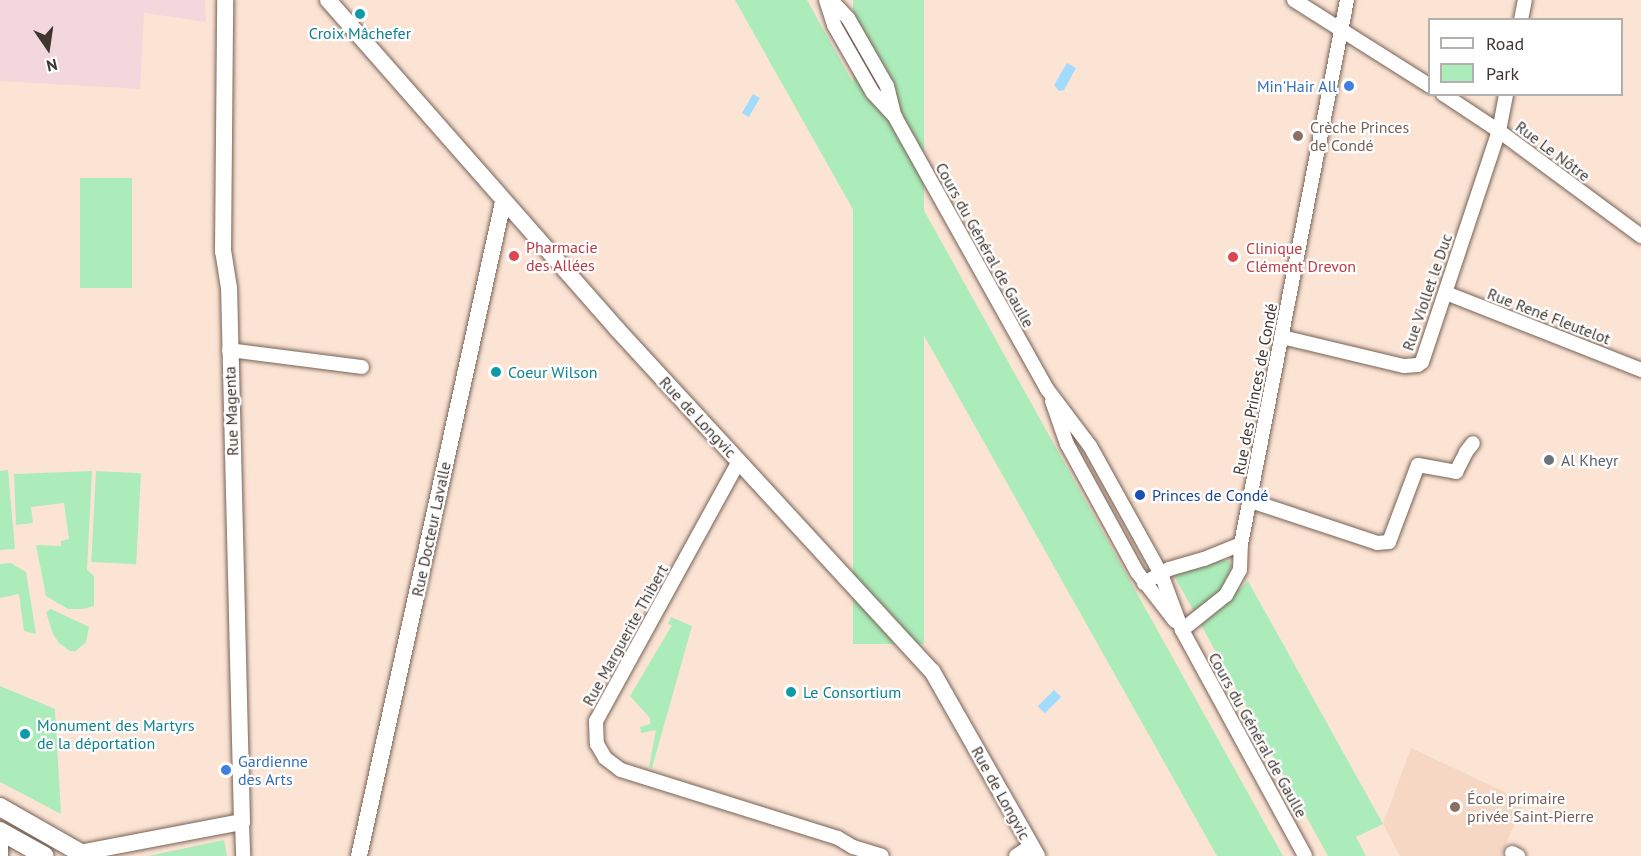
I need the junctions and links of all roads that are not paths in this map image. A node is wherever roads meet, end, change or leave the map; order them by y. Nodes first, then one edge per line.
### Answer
1 (225, 0) edge
2 (328, 0) edge
3 (826, 0) edge
4 (831, 0) edge
5 (1294, 0) edge
6 (1347, 0) edge
7 (1524, 0) edge
8 (1521, 18) edge
9 (1343, 29) junction
10 (1428, 85) edge
11 (1446, 96) edge
12 (1506, 96) edge
13 (894, 117) junction
14 (1499, 131) junction
15 (503, 202) junction
16 (1641, 236) edge
17 (1446, 293) junction
18 (1282, 337) junction
19 (229, 350) junction
20 (362, 367) dead end
21 (1641, 370) edge
22 (1047, 389) junction
23 (1473, 443) dead end
24 (739, 461) junction
25 (1251, 501) junction
26 (1241, 544) junction
27 (1161, 574) junction
28 (1144, 583) junction
29 (1182, 630) junction
30 (0, 807) edge
31 (242, 822) junction
32 (50, 836) junction
33 (3, 840) edge
34 (157, 840) junction
35 (1034, 851) edge
36 (83, 854) edge
37 (0, 856) edge
38 (45, 856) edge
39 (141, 856) edge
40 (243, 856) edge
41 (358, 856) edge
42 (882, 856) edge
43 (1016, 856) edge
44 (1305, 856) edge

1 - 19 street, Rue Magenta
2 - 15 street, Rue de Longvic
3 - 13 street, Cours du Général de Gaulle
4 - 13 street, Cours du Général de Gaulle
5 - 9 street
6 - 9 street, Rue des Princes de Condé
7 - 8 street
9 - 10 street
9 - 18 street, Rue des Princes de Condé
11 - 14 street, Rue Le Nôtre
12 - 14 street, Rue Viollet le Duc
13 - 22 street, Cours du Général de Gaulle
14 - 16 street, Rue Le Nôtre
14 - 17 street, Rue Viollet le Duc
15 - 24 street, Rue de Longvic
15 - 41 street, Rue Docteur Lavalle
17 - 18 street, Rue Viollet le Duc
17 - 21 street, Rue René Fleutelot
18 - 25 street, Rue des Princes de Condé
19 - 20 street
19 - 31 street, Rue Magenta
22 - 27 street, Cours du Général de Gaulle
22 - 28 street, Cours du Général de Gaulle
23 - 25 street
24 - 35 street, Rue de Longvic
24 - 42 street, Rue Marguerite Thibert
25 - 26 street, Rue des Princes de Condé
26 - 27 street
26 - 29 street, Rue des Princes de Condé
27 - 28 street
27 - 29 street, Cours du Général de Gaulle
28 - 29 street, Cours du Général de Gaulle
29 - 44 street, Cours du Général de Gaulle
30 - 32 main road
31 - 34 street
31 - 40 street
32 - 33 street
32 - 36 main road
33 - 37 street
33 - 38 main road
34 - 36 street
34 - 39 street
35 - 43 street

